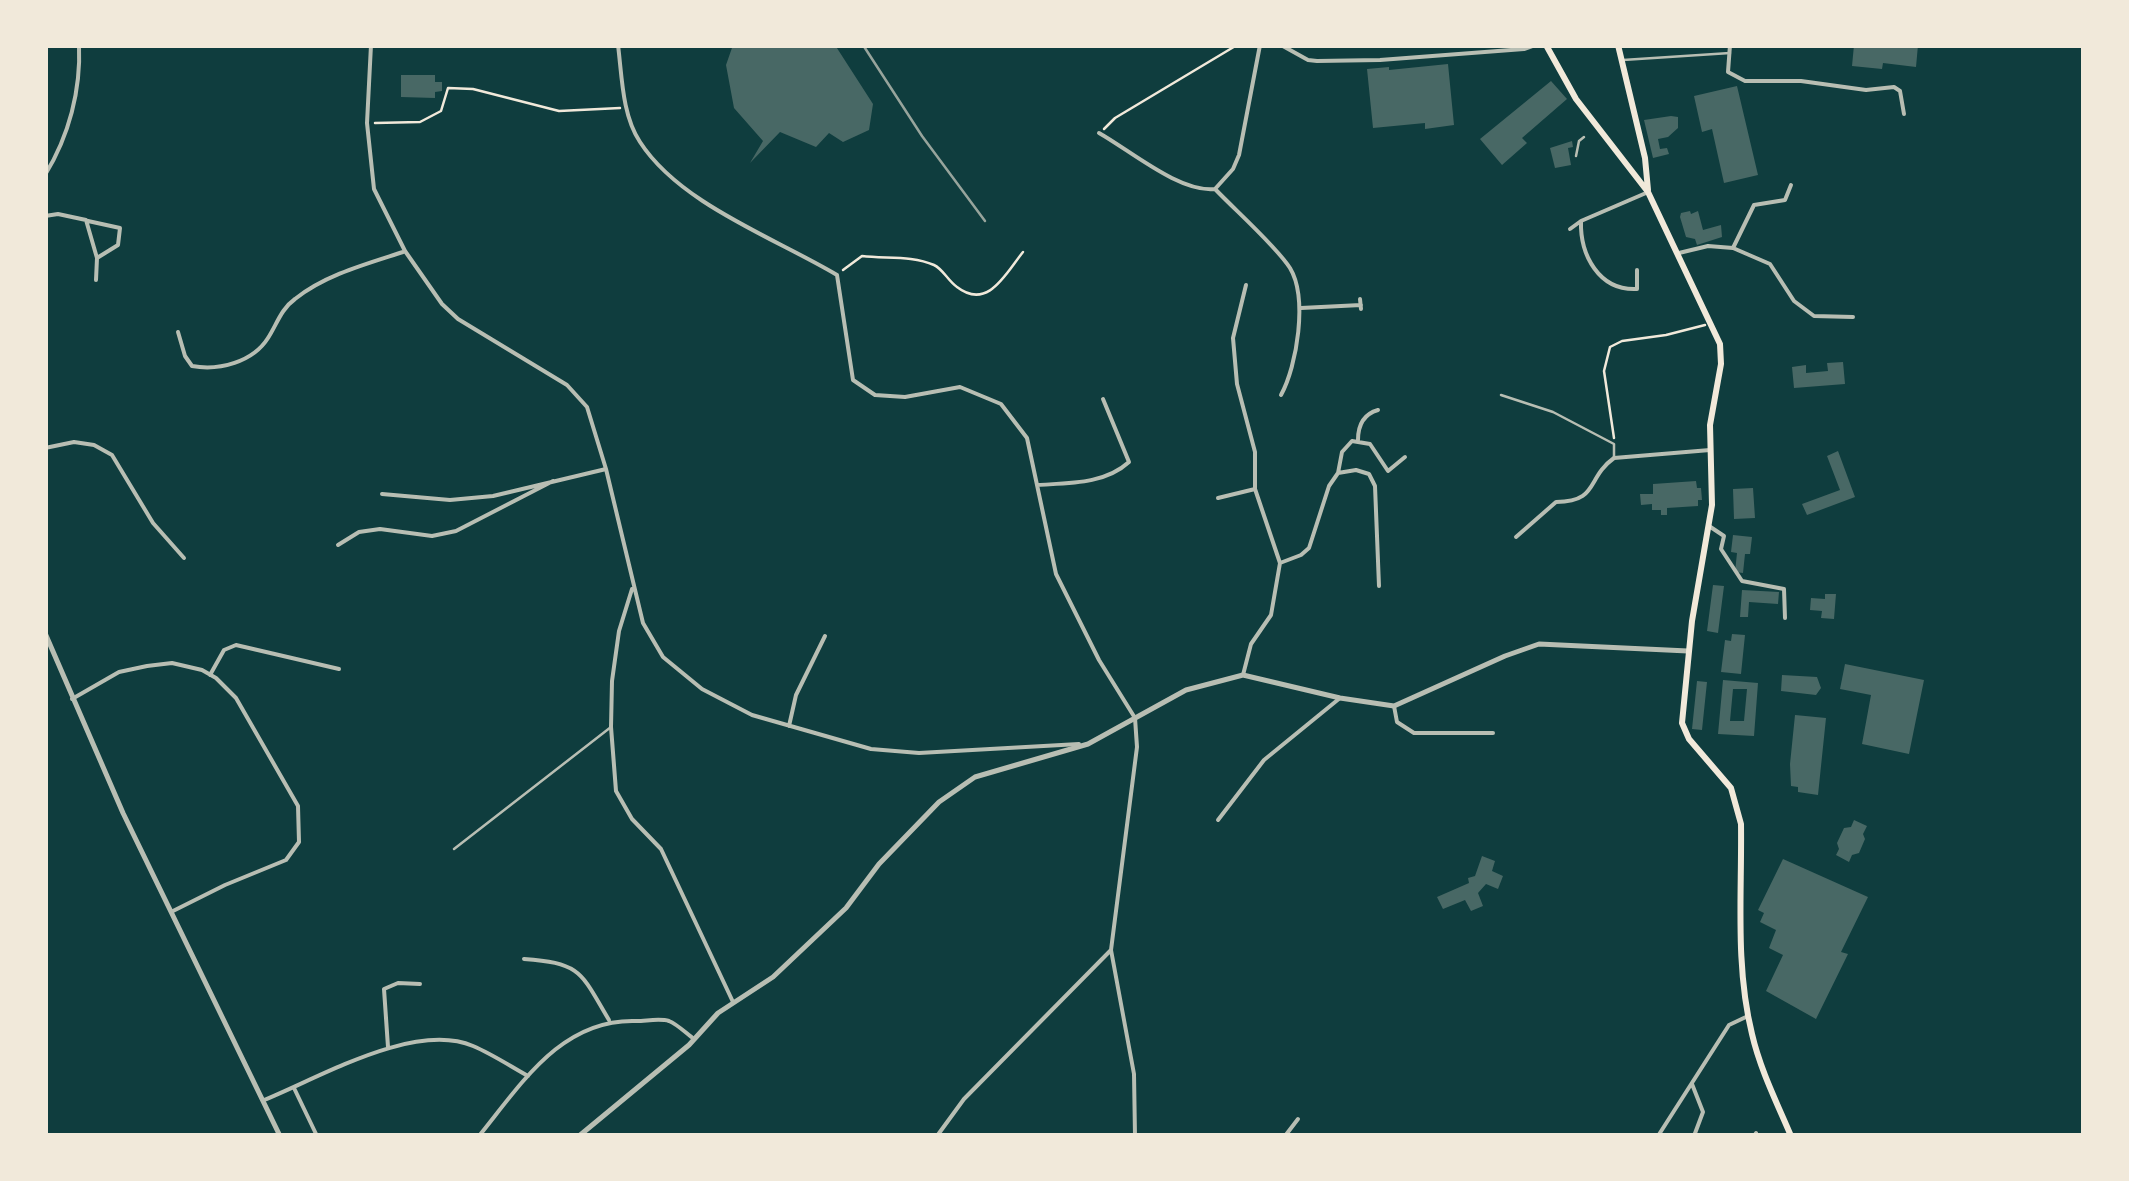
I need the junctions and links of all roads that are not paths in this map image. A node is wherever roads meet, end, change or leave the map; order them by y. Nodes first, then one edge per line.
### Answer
1 (79, 45) edge
2 (371, 45) edge
3 (618, 45) edge
4 (1260, 45) edge
5 (1280, 45) edge
6 (1535, 45) edge
7 (1546, 45) edge
8 (1618, 45) edge
9 (1730, 45) edge
10 (1730, 53) junction
11 (1622, 60) junction
12 (1904, 114) dead end
13 (1099, 134) road end
14 (1584, 137) dead end
15 (1576, 156) dead end
16 (1645, 158) junction
17 (1630, 167) junction
18 (45, 174) edge
19 (1791, 184) dead end
20 (1216, 189) junction
21 (1648, 192) junction
22 (45, 216) edge
23 (86, 220) junction
24 (1582, 220) junction
25 (1570, 229) dead end
26 (1734, 248) junction
27 (404, 251) junction
28 (1675, 254) junction
29 (96, 258) junction
30 (1637, 270) dead end
31 (96, 280) dead end
32 (1246, 285) dead end
33 (1361, 304) dead end
34 (1299, 308) junction
35 (1853, 317) dead end
36 (178, 332) dead end
37 (1500, 395) dead end
38 (1281, 396) dead end
39 (1103, 399) dead end
40 (1378, 410) dead end
41 (1358, 440) junction
42 (45, 448) edge
43 (1710, 450) junction
44 (1406, 457) dead end
45 (1614, 458) junction
46 (606, 468) junction
47 (1338, 473) junction
48 (553, 481) junction
49 (1038, 484) junction
50 (1224, 484) dead end
51 (1255, 489) junction
52 (382, 494) dead end
53 (1228, 494) junction
54 (1218, 498) dead end
55 (1709, 526) junction
56 (1516, 537) dead end
57 (338, 545) dead end
58 (184, 558) dead end
59 (1280, 563) junction
60 (1366, 574) dead end
61 (1379, 574) junction
62 (634, 584) junction
63 (1379, 586) dead end
64 (1785, 618) dead end
65 (45, 633) edge
66 (825, 636) dead end
67 (1688, 651) junction
68 (339, 669) dead end
69 (210, 674) junction
70 (1243, 675) junction
71 (1340, 698) junction
72 (72, 699) junction
73 (1394, 706) junction
74 (1135, 718) junction
75 (789, 726) junction
76 (611, 727) junction
77 (1493, 734) dead end
78 (1088, 744) junction
79 (1218, 820) dead end
80 (454, 849) dead end
81 (170, 912) junction
82 (1111, 950) junction
83 (524, 960) dead end
84 (420, 984) dead end
85 (733, 1002) junction
86 (1748, 1016) junction
87 (609, 1020) junction
88 (694, 1039) junction
89 (388, 1047) junction
90 (528, 1076) junction
91 (1692, 1084) junction
92 (294, 1088) junction
93 (264, 1100) junction
94 (1298, 1119) dead end
95 (280, 1136) edge
96 (317, 1136) edge
97 (479, 1136) edge
98 (579, 1136) edge
99 (937, 1136) edge
100 (1135, 1136) edge
101 (1285, 1136) edge
102 (1658, 1136) edge
103 (1694, 1136) edge
104 (1791, 1136) edge

1 - 18 street
2 - 27 street
3 - 49 street
4 - 20 street
5 - 6 street
7 - 17 main road
8 - 11 main road
9 - 10 street
10 - 11 lane
10 - 12 street
11 - 16 main road
13 - 20 street
14 - 15 lane
16 - 17 main road
16 - 21 main road
17 - 21 main road
19 - 26 street
20 - 34 street
21 - 24 street
21 - 28 main road
22 - 23 street
23 - 29 street
23 - 29 street
24 - 25 street
24 - 30 street
26 - 28 street
26 - 35 street
27 - 36 street
27 - 46 street
28 - 43 main road
29 - 31 street
32 - 51 street
33 - 34 street
34 - 38 street
37 - 45 lane
39 - 49 street
40 - 41 street
41 - 44 street
41 - 47 street
42 - 58 street
43 - 45 street
43 - 55 main road
45 - 56 street
46 - 48 street
46 - 62 street
47 - 59 street
47 - 61 street
48 - 52 street
48 - 57 street
49 - 74 street
50 - 53 street
51 - 53 street
51 - 59 street
53 - 54 street
55 - 64 street
55 - 67 main road
59 - 70 street
60 - 61 street
61 - 63 street
62 - 75 street
62 - 76 street
65 - 72 street
66 - 75 street
67 - 73 street
67 - 86 main road
68 - 69 street
69 - 72 street
69 - 81 street
70 - 71 street
70 - 74 street
71 - 73 street
71 - 79 street
72 - 81 street
73 - 77 street
74 - 78 street
74 - 82 street
75 - 78 street
76 - 80 lane
76 - 85 street
78 - 85 street
81 - 93 street
82 - 99 street
82 - 100 street
83 - 87 street
84 - 89 street
85 - 88 street
86 - 91 street
86 - 104 main road
87 - 88 street
87 - 90 street
88 - 98 street
89 - 90 street
89 - 92 street
90 - 97 street
91 - 102 street
91 - 103 street
92 - 93 street
92 - 96 street
93 - 95 street
94 - 101 street

